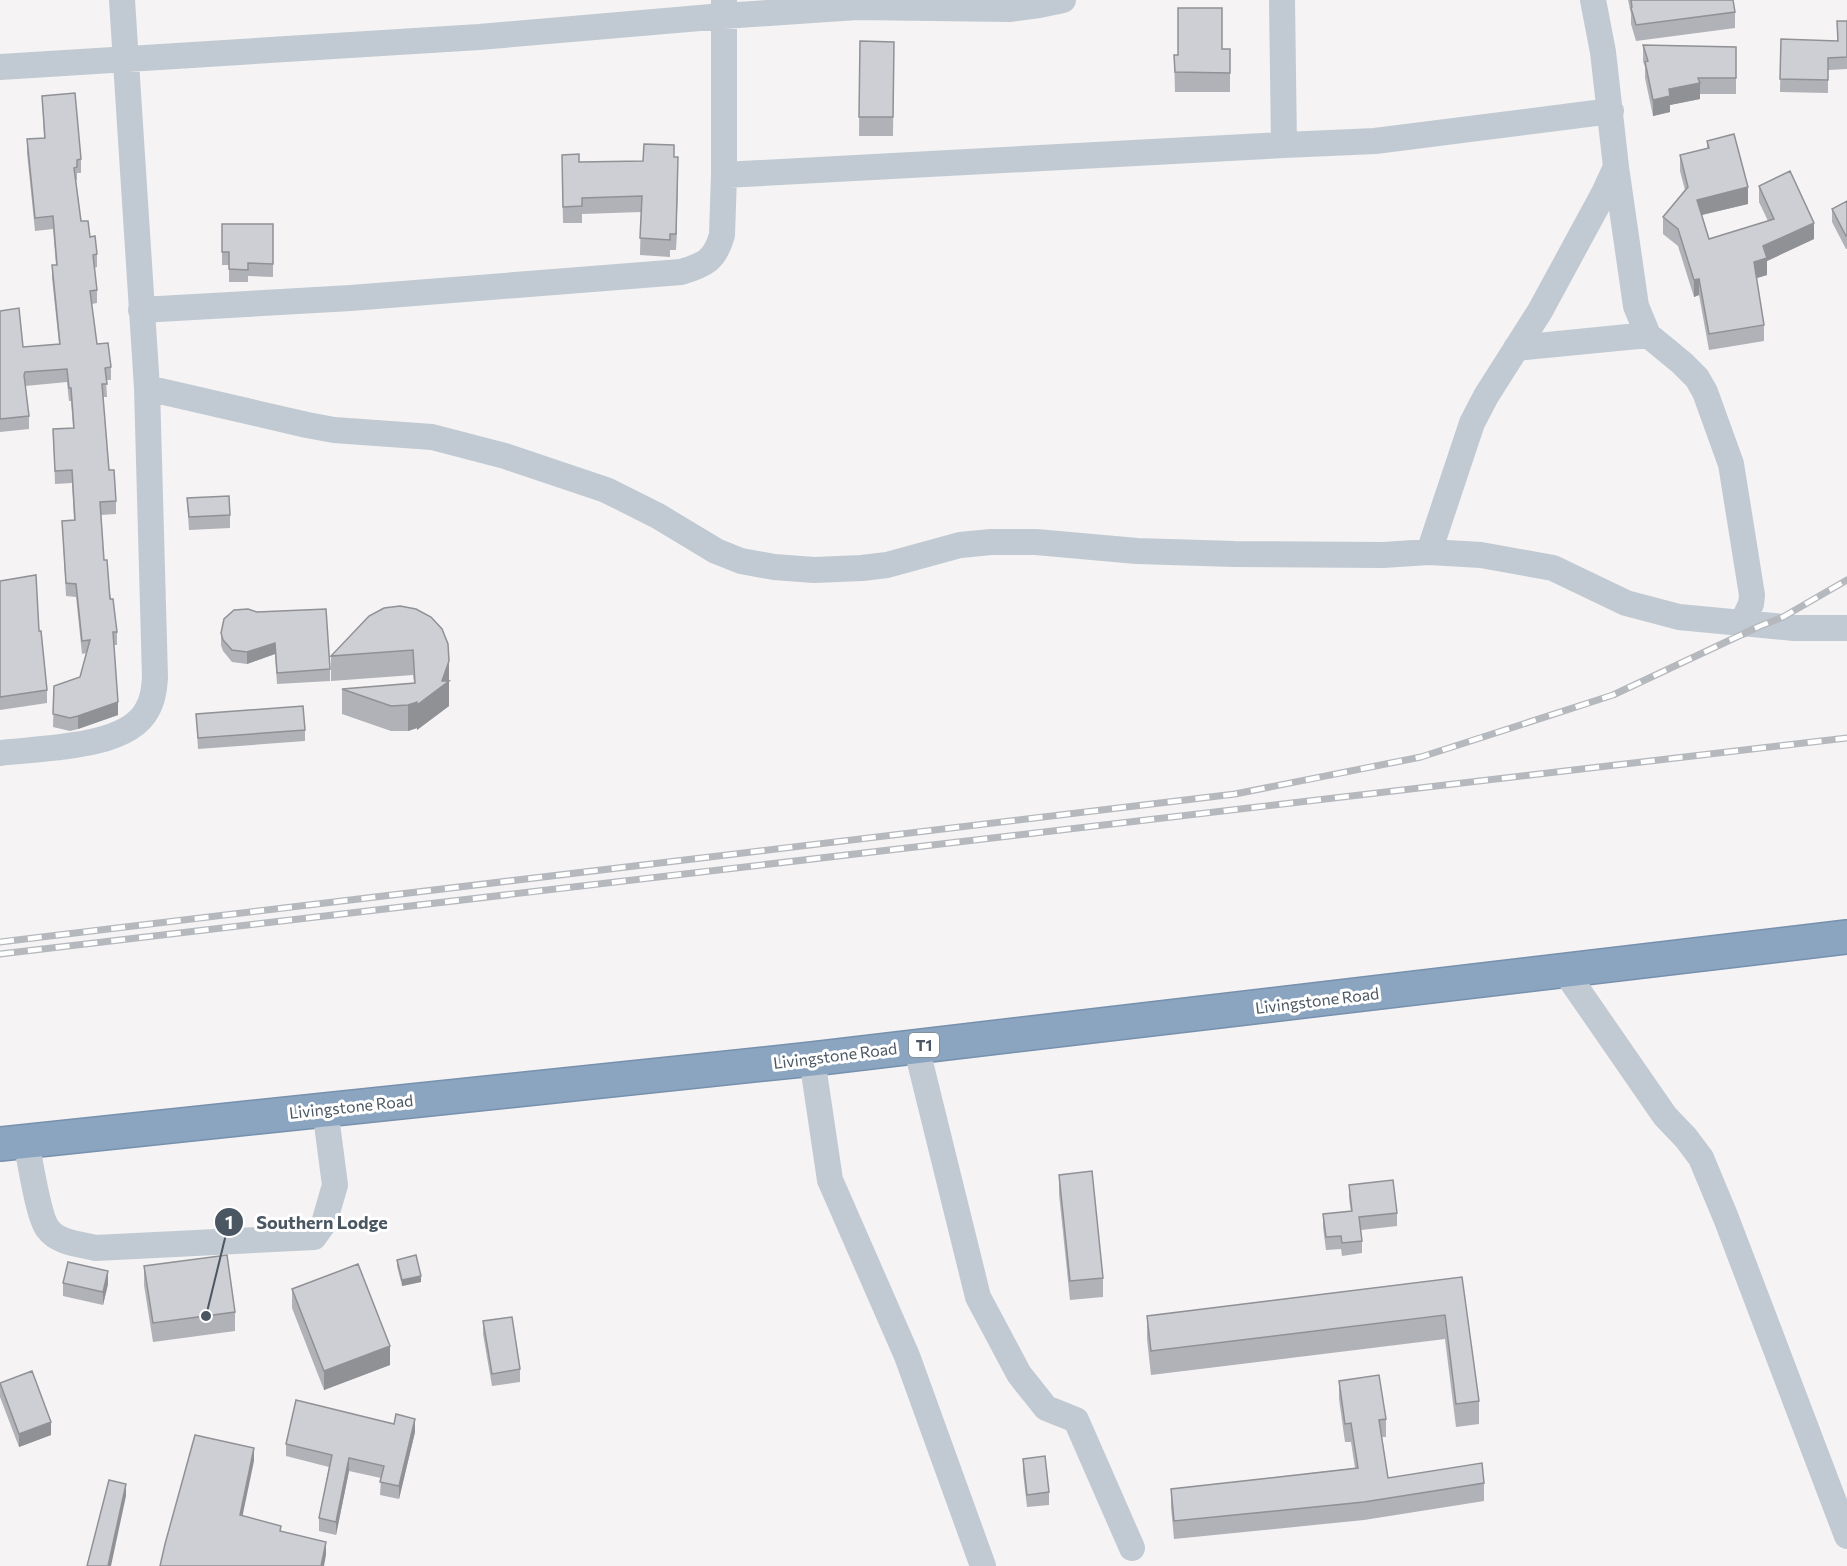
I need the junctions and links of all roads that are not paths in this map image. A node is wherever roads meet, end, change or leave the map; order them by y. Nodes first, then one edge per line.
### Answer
1 (122, 0) edge
2 (1063, 0) edge
3 (1282, 0) edge
4 (1593, 0) edge
5 (724, 8) edge
6 (126, 59) junction
7 (0, 68) edge
8 (1611, 111) junction
9 (1284, 145) junction
10 (1616, 167) junction
11 (723, 175) junction
12 (141, 310) junction
13 (1648, 335) junction
14 (1516, 348) junction
15 (147, 388) junction
16 (1429, 552) junction
17 (1742, 625) junction
18 (1847, 628) edge
19 (0, 753) edge
20 (1847, 937) edge
21 (1564, 970) junction
22 (916, 1046) junction
23 (812, 1059) junction
24 (325, 1109) junction
25 (13, 1142) edge
26 (1847, 1536) edge
27 (1132, 1548) dead end
28 (983, 1566) edge

1 - 6 street
2 - 5 street
3 - 9 street
4 - 8 street
5 - 6 street
5 - 11 street
6 - 7 street
6 - 12 street
8 - 9 street
8 - 10 street
9 - 11 street
10 - 13 street
10 - 14 street
11 - 12 street
12 - 15 street
13 - 14 street
13 - 17 street
14 - 16 street
15 - 16 street
15 - 19 street
16 - 17 street
17 - 18 street
20 - 21 highway, Livingstone Road / T1
21 - 22 highway, Livingstone Road / T1
21 - 26 street
22 - 23 highway, Livingstone Road / T1
22 - 27 street
23 - 24 highway, Livingstone Road / T1
23 - 28 street
24 - 25 highway, Livingstone Road / T1
24 - 25 street

